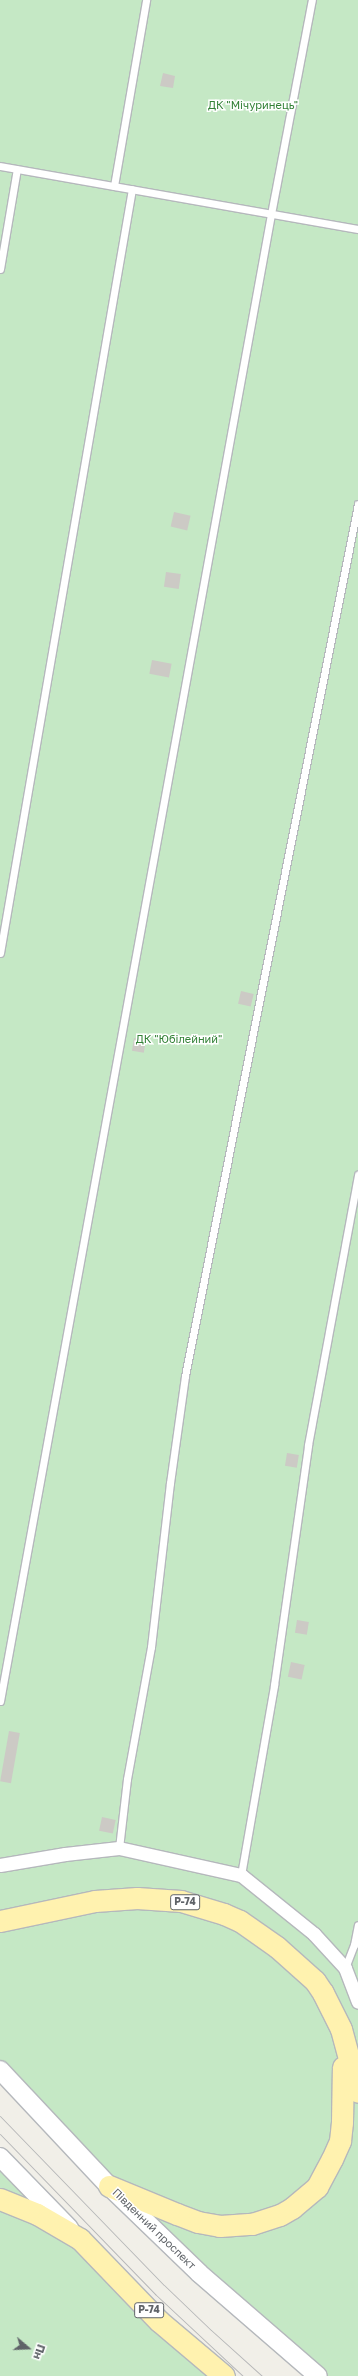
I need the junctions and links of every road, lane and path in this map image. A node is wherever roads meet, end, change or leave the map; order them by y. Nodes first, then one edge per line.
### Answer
1 (146, 0) edge
2 (312, 0) edge
3 (0, 166) edge
4 (17, 169) junction
5 (114, 186) junction
6 (132, 189) junction
7 (271, 214) junction
8 (358, 229) edge
9 (0, 269) edge
10 (358, 504) edge
11 (0, 953) edge
12 (358, 1175) edge
13 (0, 1702) edge
14 (119, 1848) junction
15 (0, 1865) edge
16 (240, 1875) junction
17 (0, 1921) edge
18 (358, 1925) edge
19 (345, 1968) junction
20 (358, 2002) edge
21 (332, 2009) junction
22 (0, 2070) edge
23 (358, 2092) edge
24 (0, 2156) edge
25 (109, 2186) junction
26 (0, 2199) edge
27 (80, 2239) junction
28 (224, 2376) edge
29 (318, 2376) edge

1 - 5 lane
2 - 7 lane
3 - 4 lane
4 - 5 lane
4 - 9 lane
5 - 6 lane
6 - 7 lane
6 - 11 lane
7 - 8 lane
7 - 13 lane
10 - 14 lane
12 - 16 lane
14 - 15 street
14 - 16 street
16 - 19 street
17 - 21 main road, Р-74
18 - 19 lane
19 - 20 street
21 - 23 main road, Р-74
21 - 25 main road
22 - 25 main road, Південний проспект
24 - 27 main road
25 - 29 main road, Південний проспект
26 - 27 main road, Р-74
27 - 28 main road, Р-74

